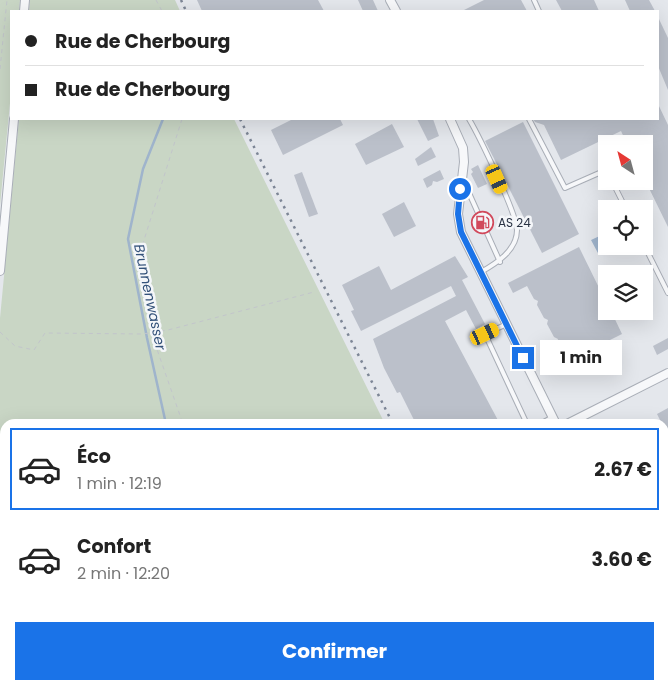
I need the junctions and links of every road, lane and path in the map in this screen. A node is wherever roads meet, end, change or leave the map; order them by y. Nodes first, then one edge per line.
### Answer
1 (7, 0) edge
2 (0, 69) edge
3 (14, 120) edge
4 (182, 120) edge
5 (450, 120) edge
6 (471, 120) edge
7 (530, 120) edge
8 (598, 174) edge
9 (460, 189) junction
10 (649, 255) edge
11 (500, 262) junction
12 (0, 271) edge
13 (481, 272) junction
14 (314, 292) dead end
15 (668, 293) edge
16 (507, 324) junction
17 (0, 332) edge
18 (151, 332) junction
19 (668, 373) edge
20 (181, 419) edge
21 (525, 419) edge
22 (553, 419) edge
23 (577, 419) edge

1 - 2 path
3 - 12 street
4 - 18 path
5 - 9 street
6 - 11 lane
7 - 8 lane
9 - 11 lane
9 - 13 street
10 - 15 lane
11 - 13 lane
13 - 16 street
14 - 18 path
16 - 21 lane
16 - 22 street
17 - 18 path
18 - 20 path
19 - 23 street

